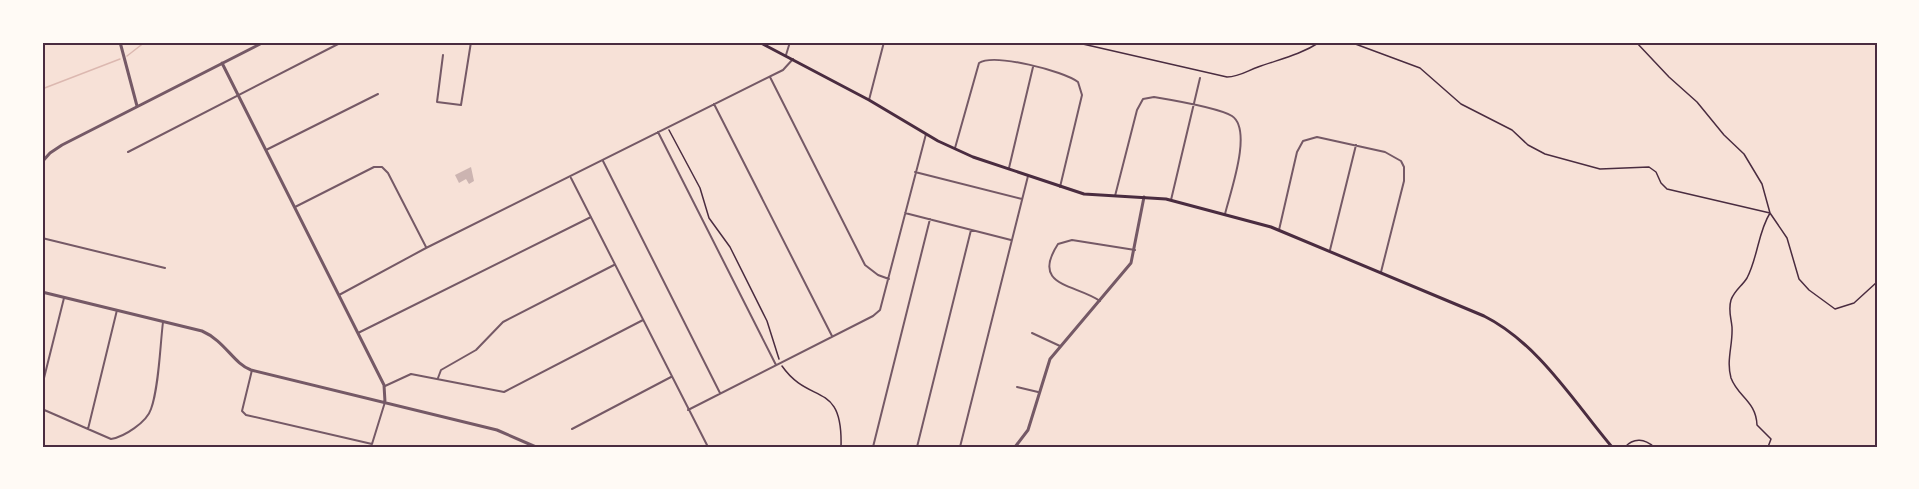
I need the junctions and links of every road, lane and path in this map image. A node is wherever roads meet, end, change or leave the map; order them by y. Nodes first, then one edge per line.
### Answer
1 (45, 42) edge
2 (120, 42) edge
3 (264, 42) edge
4 (342, 42) edge
5 (471, 42) edge
6 (759, 42) edge
7 (790, 42) edge
8 (884, 42) edge
9 (1074, 42) edge
10 (1320, 42) edge
11 (1350, 42) edge
12 (1636, 42) edge
13 (42, 52) edge
14 (443, 55) dead end
15 (786, 56) junction
16 (793, 59) junction
17 (222, 63) junction
18 (1033, 67) junction
19 (770, 77) junction
20 (1200, 78) dead end
21 (378, 94) dead end
22 (238, 95) junction
23 (869, 100) junction
24 (714, 104) junction
25 (137, 106) junction
26 (1193, 106) junction
27 (668, 128) junction
28 (658, 132) junction
29 (926, 134) junction
30 (1356, 145) junction
31 (955, 149) junction
32 (266, 150) junction
33 (128, 152) dead end
34 (603, 161) junction
35 (42, 162) edge
36 (1009, 168) junction
37 (915, 172) junction
38 (1029, 175) junction
39 (571, 178) junction
40 (1060, 186) junction
41 (1115, 197) junction
42 (1144, 197) junction
43 (1022, 199) junction
44 (1171, 200) junction
45 (295, 207) junction
46 (905, 213) junction
47 (1770, 213) junction
48 (1225, 214) junction
49 (591, 217) junction
50 (930, 219) junction
51 (971, 230) junction
52 (1278, 230) junction
53 (42, 238) edge
54 (1011, 240) junction
55 (426, 248) junction
56 (1135, 250) junction
57 (1330, 250) junction
58 (615, 265) junction
59 (165, 268) dead end
60 (1381, 272) junction
61 (889, 279) junction
62 (1877, 282) edge
63 (42, 292) edge
64 (339, 295) junction
65 (64, 297) junction
66 (1100, 301) junction
67 (117, 310) junction
68 (643, 320) junction
69 (163, 322) junction
70 (358, 333) junction
71 (1032, 333) dead end
72 (832, 336) junction
73 (1060, 346) junction
74 (780, 363) junction
75 (776, 365) junction
76 (252, 370) junction
77 (671, 377) junction
78 (438, 378) junction
79 (42, 386) edge
80 (385, 386) junction
81 (1017, 387) dead end
82 (1038, 392) junction
83 (720, 393) junction
84 (385, 402) junction
85 (42, 409) edge
86 (688, 410) junction
87 (88, 429) junction
88 (572, 429) dead end
89 (536, 447) edge
90 (708, 447) edge
91 (841, 447) edge
92 (873, 447) edge
93 (916, 447) edge
94 (960, 447) edge
95 (1015, 447) edge
96 (1612, 447) edge
97 (1625, 447) edge
98 (1654, 447) edge
99 (1768, 447) edge

1 - 13 street
2 - 25 street
3 - 17 street
4 - 22 street
5 - 14 street
6 - 15 main road
7 - 15 street
8 - 23 street
9 - 10 path
11 - 47 path
12 - 47 path
15 - 16 main road
16 - 19 street
16 - 23 main road
17 - 22 street
17 - 25 street
18 - 31 street
18 - 36 street
18 - 40 street
19 - 24 street
19 - 61 street
20 - 26 street
21 - 32 street
22 - 32 street
22 - 33 street
23 - 29 main road
24 - 27 street
24 - 72 street
25 - 35 street
26 - 41 street
26 - 44 street
26 - 48 street
27 - 28 street
27 - 74 path
28 - 34 street
28 - 75 street
29 - 31 main road
29 - 37 street
30 - 52 street
30 - 57 street
30 - 60 street
31 - 36 main road
32 - 45 street
34 - 39 street
34 - 83 street
36 - 38 main road
37 - 43 street
37 - 46 street
38 - 40 main road
38 - 43 street
39 - 49 street
39 - 55 street
40 - 41 main road
41 - 42 main road
42 - 44 main road
42 - 56 street
43 - 54 street
44 - 48 main road
45 - 55 street
45 - 64 street
46 - 50 street
46 - 61 street
47 - 62 path
47 - 99 path
48 - 52 main road
49 - 58 street
49 - 70 street
50 - 51 street
50 - 92 street
51 - 54 street
51 - 93 street
52 - 57 main road
53 - 59 street
54 - 94 street
55 - 64 street
56 - 66 street
56 - 66 street
57 - 60 main road
58 - 68 street
58 - 78 street
60 - 96 main road
61 - 72 street
63 - 65 street
64 - 70 street
65 - 67 street
65 - 79 street
66 - 73 street
67 - 69 street
67 - 87 street
68 - 77 street
68 - 78 street
69 - 76 street
69 - 87 street
70 - 80 street
71 - 73 street
72 - 74 street
73 - 82 street
74 - 75 street
74 - 91 path
75 - 83 street
76 - 84 street
76 - 84 street
77 - 86 street
77 - 88 street
78 - 80 street
80 - 84 street
81 - 82 street
82 - 95 street
83 - 86 street
84 - 89 street
85 - 87 street
86 - 90 street
97 - 98 path

